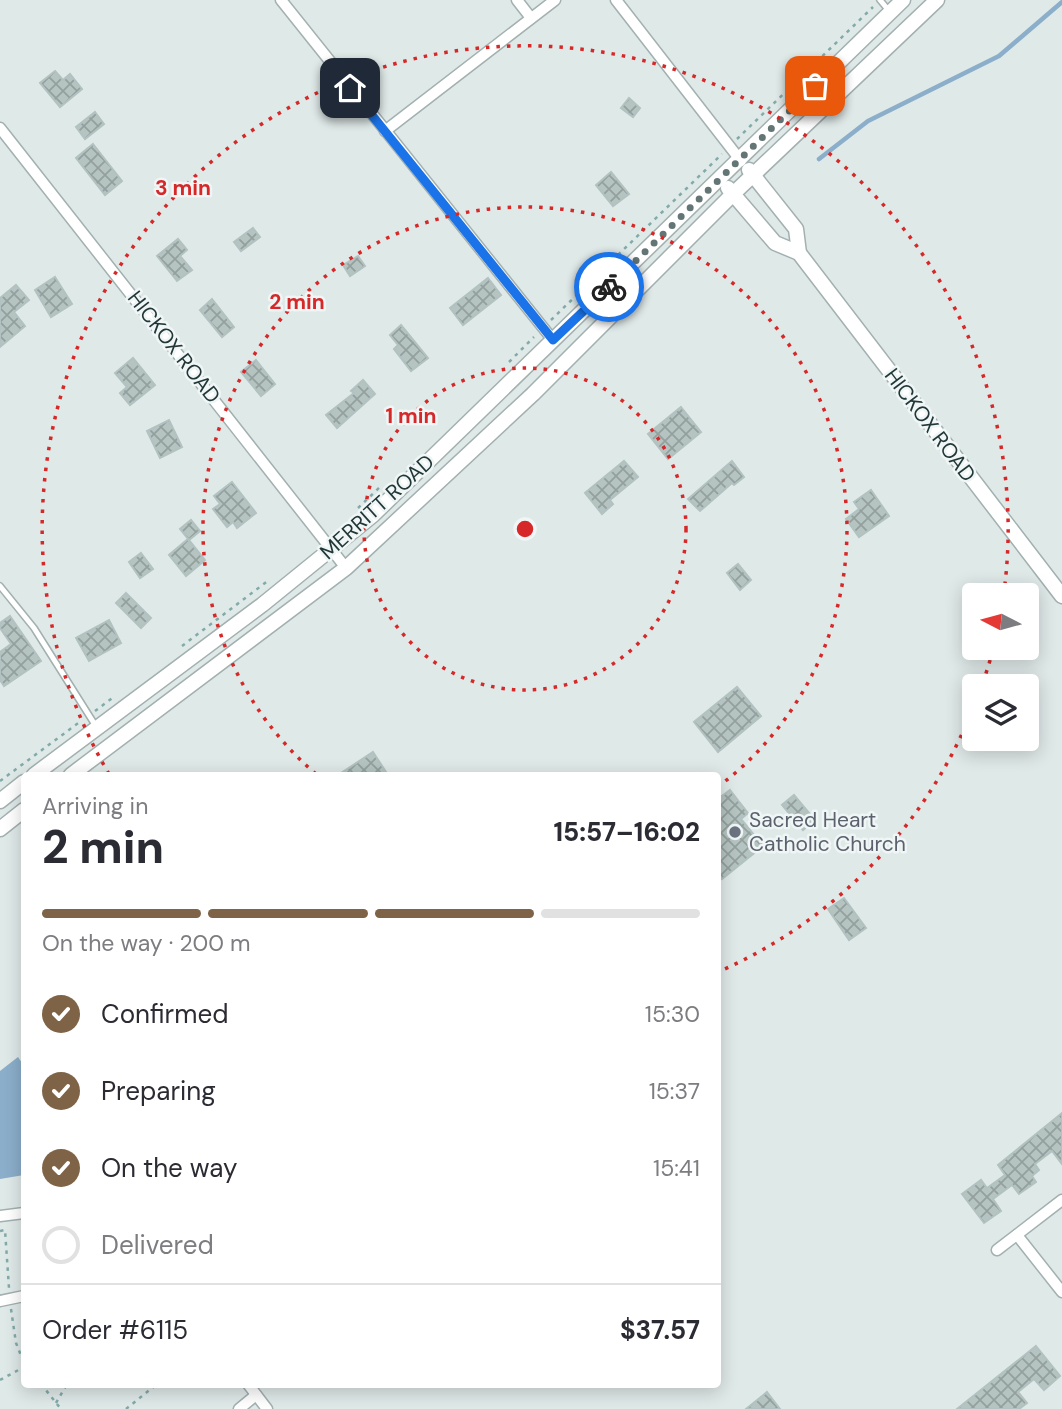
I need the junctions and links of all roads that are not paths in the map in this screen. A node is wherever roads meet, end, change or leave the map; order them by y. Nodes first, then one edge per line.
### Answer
1 (282, 0) edge
2 (517, 0) edge
3 (555, 0) edge
4 (616, 0) edge
5 (880, 0) edge
6 (903, 0) edge
7 (937, 0) edge
8 (890, 12) junction
9 (531, 18) junction
10 (0, 128) edge
11 (385, 131) junction
12 (741, 161) junction
13 (754, 175) junction
14 (720, 180) junction
15 (733, 194) junction
16 (799, 253) junction
17 (553, 340) junction
18 (332, 549) junction
19 (346, 568) junction
20 (0, 586) edge
21 (1062, 597) edge
22 (93, 721) junction
23 (37, 772) edge
24 (75, 772) edge
25 (21, 784) edge
26 (0, 801) edge
27 (21, 812) edge
28 (0, 829) edge
29 (1062, 1200) edge
30 (21, 1213) edge
31 (0, 1216) edge
32 (1017, 1235) junction
33 (997, 1251) dead end
34 (1062, 1292) edge
35 (21, 1297) edge
36 (0, 1301) edge
37 (251, 1388) edge
38 (256, 1395) junction
39 (239, 1409) edge
40 (267, 1409) edge

1 - 11 street
2 - 9 street
3 - 9 street
4 - 12 street
5 - 8 lane
6 - 8 street, MERRITT ROAD
7 - 13 street, MERRITT ROAD
8 - 12 street, MERRITT ROAD
9 - 11 street
10 - 18 street, HICKOX ROAD
11 - 17 street
12 - 13 street, HICKOX ROAD
12 - 14 street, MERRITT ROAD
13 - 15 street, MERRITT ROAD
13 - 16 street, HICKOX ROAD
14 - 15 street, HICKOX ROAD
14 - 17 street, MERRITT ROAD
15 - 16 street, HICKOX ROAD
15 - 19 street, MERRITT ROAD
16 - 21 street, HICKOX ROAD
17 - 18 street, MERRITT ROAD
18 - 19 street, HICKOX ROAD
18 - 22 street, MERRITT ROAD
19 - 24 street, MERRITT ROAD
20 - 22 lane
22 - 23 street, MERRITT ROAD
25 - 26 street
27 - 28 street
29 - 32 street
30 - 31 street
32 - 33 street
32 - 34 street
35 - 36 street
37 - 38 street
38 - 39 street
38 - 40 street

